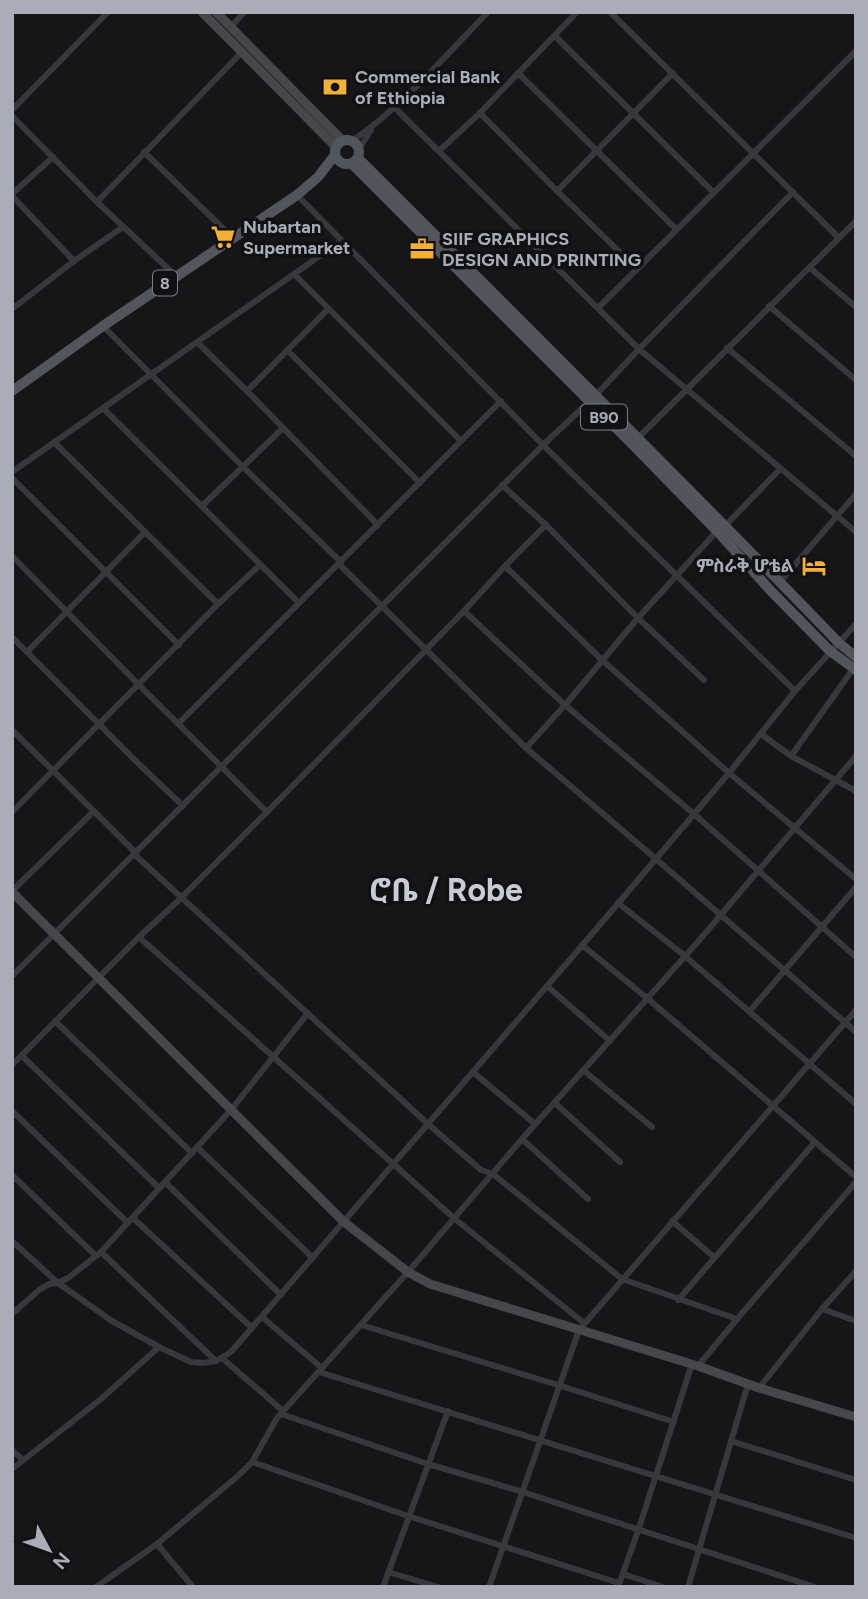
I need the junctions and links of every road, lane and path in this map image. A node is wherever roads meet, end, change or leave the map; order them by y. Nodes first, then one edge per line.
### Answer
1 (108, 12) edge
2 (202, 12) edge
3 (216, 12) edge
4 (244, 12) edge
5 (488, 12) edge
6 (577, 12) edge
7 (610, 12) edge
8 (231, 27) junction
9 (555, 36) junction
10 (856, 51) edge
11 (242, 52) junction
12 (673, 73) junction
13 (518, 74) junction
14 (394, 107) junction
15 (12, 110) edge
16 (480, 113) junction
17 (634, 115) junction
18 (12, 116) edge
19 (439, 151) junction
20 (597, 151) junction
21 (144, 152) junction
22 (347, 152) junction
23 (754, 154) junction
24 (53, 157) junction
25 (557, 191) junction
26 (713, 192) junction
27 (793, 192) junction
28 (12, 195) edge
29 (297, 195) junction
30 (97, 202) junction
31 (856, 221) edge
32 (123, 227) junction
33 (849, 228) junction
34 (676, 229) junction
35 (856, 233) edge
36 (839, 238) junction
37 (234, 239) junction
38 (341, 241) junction
39 (74, 261) junction
40 (636, 268) junction
41 (810, 268) junction
42 (294, 274) junction
43 (176, 276) junction
44 (769, 306) junction
45 (856, 307) edge
46 (598, 308) junction
47 (12, 309) edge
48 (328, 309) junction
49 (103, 326) junction
50 (197, 342) junction
51 (727, 348) junction
52 (639, 349) junction
53 (288, 350) junction
54 (151, 374) junction
55 (856, 380) edge
56 (687, 390) junction
57 (12, 391) edge
58 (247, 391) junction
59 (592, 399) junction
60 (502, 401) junction
61 (103, 408) junction
62 (284, 428) junction
63 (639, 437) junction
64 (461, 441) junction
65 (54, 442) junction
66 (542, 444) junction
67 (856, 456) edge
68 (243, 467) junction
69 (780, 469) junction
70 (12, 471) edge
71 (12, 478) edge
72 (420, 483) junction
73 (502, 485) junction
74 (856, 494) edge
75 (202, 506) junction
76 (837, 517) junction
77 (378, 525) junction
78 (546, 525) junction
79 (721, 529) junction
80 (145, 532) junction
81 (856, 532) edge
82 (12, 556) edge
83 (340, 563) junction
84 (260, 565) junction
85 (505, 566) junction
86 (106, 573) junction
87 (676, 575) junction
88 (780, 582) junction
89 (299, 603) junction
90 (218, 604) junction
91 (382, 607) junction
92 (464, 611) junction
93 (66, 612) junction
94 (638, 618) junction
95 (856, 624) edge
96 (12, 637) edge
97 (839, 643) junction
98 (179, 645) junction
99 (425, 650) junction
100 (28, 651) junction
101 (830, 651) junction
102 (856, 657) edge
103 (602, 660) junction
104 (854, 670) edge
105 (704, 680) dead end
106 (139, 685) junction
107 (795, 691) junction
108 (565, 705) junction
109 (178, 724) junction
110 (100, 725) junction
111 (12, 730) edge
112 (761, 734) junction
113 (526, 748) junction
114 (792, 756) junction
115 (856, 756) edge
116 (222, 767) junction
117 (54, 771) junction
118 (729, 773) junction
119 (835, 780) junction
120 (856, 791) edge
121 (183, 806) junction
122 (13, 811) edge
123 (94, 811) junction
124 (267, 811) junction
125 (694, 814) junction
126 (794, 828) junction
127 (135, 853) junction
128 (656, 859) junction
129 (758, 871) junction
130 (856, 879) edge
131 (856, 887) edge
132 (12, 891) edge
133 (182, 897) junction
134 (618, 903) junction
135 (720, 915) junction
136 (821, 927) junction
137 (53, 934) junction
138 (139, 937) junction
139 (582, 945) junction
140 (685, 957) junction
141 (856, 957) edge
142 (785, 971) junction
143 (12, 976) edge
144 (98, 978) junction
145 (547, 986) junction
146 (648, 998) junction
147 (856, 1010) edge
148 (749, 1012) junction
149 (308, 1013) junction
150 (55, 1021) junction
151 (845, 1023) junction
152 (856, 1032) edge
153 (610, 1041) junction
154 (22, 1056) junction
155 (274, 1057) junction
156 (809, 1064) junction
157 (12, 1065) edge
158 (583, 1070) junction
159 (473, 1072) junction
160 (555, 1103) junction
161 (856, 1104) edge
162 (774, 1107) junction
163 (231, 1110) junction
164 (12, 1111) edge
165 (428, 1124) junction
166 (535, 1124) junction
167 (652, 1128) dead end
168 (522, 1139) junction
169 (815, 1142) junction
170 (194, 1150) junction
171 (620, 1162) dead end
172 (393, 1165) junction
173 (493, 1174) junction
174 (12, 1175) edge
175 (856, 1180) edge
176 (165, 1182) junction
177 (159, 1188) junction
178 (588, 1199) dead end
179 (455, 1219) junction
180 (130, 1221) junction
181 (672, 1221) junction
182 (344, 1222) junction
183 (12, 1241) edge
184 (98, 1254) junction
185 (714, 1257) junction
186 (313, 1258) junction
187 (856, 1271) edge
188 (408, 1272) junction
189 (622, 1279) junction
190 (58, 1283) junction
191 (281, 1295) junction
192 (678, 1300) junction
193 (822, 1309) junction
194 (12, 1314) edge
195 (262, 1317) junction
196 (737, 1319) junction
197 (856, 1321) edge
198 (361, 1325) junction
199 (581, 1326) junction
200 (252, 1328) junction
201 (159, 1347) junction
202 (219, 1359) junction
203 (695, 1365) junction
204 (321, 1370) junction
205 (748, 1384) junction
206 (558, 1385) junction
207 (759, 1388) junction
208 (448, 1411) junction
209 (282, 1413) junction
210 (856, 1417) edge
211 (674, 1422) junction
212 (541, 1440) junction
213 (731, 1441) junction
214 (12, 1450) edge
215 (23, 1460) junction
216 (252, 1462) junction
217 (428, 1464) junction
218 (12, 1469) edge
219 (656, 1477) junction
220 (856, 1480) edge
221 (523, 1492) junction
222 (716, 1495) junction
223 (408, 1516) junction
224 (638, 1531) junction
225 (856, 1538) edge
226 (157, 1544) junction
227 (503, 1546) junction
228 (699, 1550) junction
229 (388, 1572) junction
230 (622, 1574) junction
231 (619, 1585) edge
232 (96, 1587) edge
233 (193, 1587) edge
234 (383, 1587) edge
235 (438, 1587) edge
236 (489, 1587) edge
237 (663, 1587) edge
238 (688, 1587) edge
239 (814, 1587) edge

1 - 15 street
2 - 11 street
3 - 8 street
4 - 8 street
5 - 14 street
6 - 9 street
7 - 12 street
8 - 22 street
9 - 13 street
9 - 17 street
10 - 23 street
11 - 21 street
11 - 22 street
12 - 17 street
12 - 23 street
13 - 16 street
13 - 20 street
14 - 19 street
14 - 22 street
16 - 19 street
16 - 25 street
17 - 20 street
17 - 26 street
18 - 24 street
19 - 46 street
20 - 25 street
20 - 34 street
21 - 30 street
21 - 37 street
22 - 29 main road, 8
22 - 59 main road, B90
23 - 26 street
23 - 27 street
24 - 28 street
24 - 30 street
25 - 40 street
26 - 34 street
27 - 36 street
27 - 52 street
28 - 39 street
29 - 37 main road, 8
29 - 38 street
30 - 32 street
31 - 33 street
32 - 39 street
32 - 43 street
33 - 35 street
33 - 36 street
34 - 40 street
36 - 41 street
37 - 43 main road, 8
38 - 42 street
38 - 60 street
39 - 47 street
40 - 46 street
41 - 44 street
41 - 45 street
42 - 48 street
42 - 50 street
43 - 49 main road, 8
44 - 51 street
44 - 55 street
46 - 52 street
48 - 53 street
48 - 64 street
49 - 54 street
49 - 57 main road, 8
50 - 54 street
50 - 58 street
51 - 56 street
51 - 67 street
52 - 56 street
52 - 59 street
53 - 58 street
53 - 72 street
54 - 61 street
54 - 68 street
56 - 63 street
56 - 69 street
58 - 62 street
59 - 63 main road, B90
59 - 66 street
59 - 79 main road, B90
60 - 64 street
60 - 66 street
61 - 65 street
61 - 75 street
62 - 68 street
62 - 77 street
63 - 79 main road, B90
64 - 72 street
65 - 70 street
65 - 80 street
66 - 73 street
66 - 87 street
68 - 75 street
68 - 83 street
69 - 76 street
69 - 79 street
71 - 86 street
72 - 77 street
73 - 78 street
73 - 91 street
74 - 76 street
75 - 84 street
76 - 81 street
76 - 88 street
77 - 83 street
78 - 85 street
78 - 94 street
79 - 87 street
79 - 88 main road, B90
79 - 101 main road, B90
80 - 86 street
80 - 90 street
82 - 93 street
83 - 89 street
83 - 91 street
84 - 89 street
84 - 90 street
85 - 92 street
85 - 103 street
86 - 93 street
86 - 98 street
87 - 94 street
87 - 107 street
88 - 97 main road, B90
89 - 109 street
90 - 98 street
91 - 99 street
91 - 116 street
92 - 99 street
92 - 108 street
93 - 100 street
93 - 106 street
94 - 103 street
94 - 105 street
95 - 97 street
96 - 100 street
97 - 101 street
97 - 102 main road, B90
98 - 106 street
99 - 113 street
99 - 124 street
100 - 110 street
101 - 104 main road, B90
101 - 107 street
103 - 108 street
103 - 118 street
104 - 114 street
106 - 109 street
106 - 110 street
107 - 112 street
108 - 113 street
108 - 125 street
109 - 116 street
110 - 117 street
110 - 121 street
111 - 117 street
112 - 114 street
112 - 118 street
113 - 128 street
114 - 119 street
115 - 119 street
116 - 121 street
116 - 124 street
117 - 122 street
117 - 123 street
118 - 125 street
118 - 126 street
119 - 120 street
119 - 126 street
121 - 127 street
123 - 127 street
123 - 132 street
124 - 133 street
125 - 128 street
125 - 129 street
126 - 129 street
126 - 130 street
127 - 133 street
127 - 137 street
128 - 134 street
128 - 135 street
129 - 135 street
129 - 136 street
131 - 136 street
132 - 137 street
133 - 138 street
133 - 149 street
134 - 139 street
134 - 140 street
135 - 140 street
135 - 142 street
136 - 141 street
136 - 142 street
137 - 143 street
137 - 144 street
138 - 144 street
138 - 155 street
139 - 145 street
139 - 146 street
140 - 146 street
140 - 148 street
142 - 148 street
142 - 151 street
144 - 150 street
144 - 163 street
145 - 153 street
145 - 159 street
146 - 153 street
146 - 162 street
147 - 151 street
148 - 156 street
149 - 155 street
149 - 165 street
150 - 154 street
150 - 170 street
151 - 152 street
151 - 156 street
153 - 158 street
154 - 157 street
154 - 177 street
155 - 163 street
155 - 172 street
156 - 161 street
156 - 162 street
158 - 160 street
158 - 167 street
159 - 165 street
159 - 166 street
160 - 166 street
160 - 171 street
162 - 169 street
162 - 181 street
163 - 170 street
163 - 182 street
164 - 180 street
165 - 172 street
165 - 173 street
166 - 168 street
168 - 173 street
168 - 178 street
169 - 175 street
169 - 185 street
170 - 176 street
170 - 186 street
172 - 179 street
172 - 182 street
173 - 179 street
173 - 189 street
174 - 184 street
175 - 196 street
176 - 177 street
176 - 191 street
177 - 180 street
179 - 188 street
179 - 199 street
180 - 184 street
180 - 200 street
181 - 185 street
181 - 189 street
182 - 186 street
182 - 188 street
183 - 190 street
184 - 190 street
184 - 202 street
185 - 192 street
186 - 191 street
187 - 193 street
188 - 198 street
188 - 199 street
189 - 192 street
189 - 199 street
190 - 194 street
190 - 201 street
191 - 195 street
192 - 196 street
193 - 197 street
193 - 207 street
195 - 200 street
195 - 204 street
196 - 203 street
198 - 204 street
198 - 206 street
199 - 203 street
199 - 206 street
200 - 202 street
201 - 202 street
201 - 215 street
202 - 209 street
203 - 205 street
203 - 211 street
204 - 208 street
204 - 209 street
205 - 207 street
205 - 213 street
206 - 211 street
206 - 212 street
207 - 210 street
208 - 212 street
208 - 217 street
209 - 216 street
209 - 217 street
211 - 219 street
212 - 219 street
212 - 221 street
213 - 220 street
213 - 222 street
214 - 215 street
215 - 218 street
216 - 223 street
216 - 226 street
217 - 221 street
217 - 223 street
219 - 222 street
219 - 224 street
221 - 224 street
221 - 227 street
222 - 225 street
222 - 228 street
223 - 227 street
223 - 229 street
224 - 228 street
224 - 230 street
226 - 232 street
226 - 233 street
227 - 231 street
227 - 236 street
228 - 238 street
228 - 239 street
229 - 234 street
229 - 235 street
230 - 231 street
230 - 237 street

